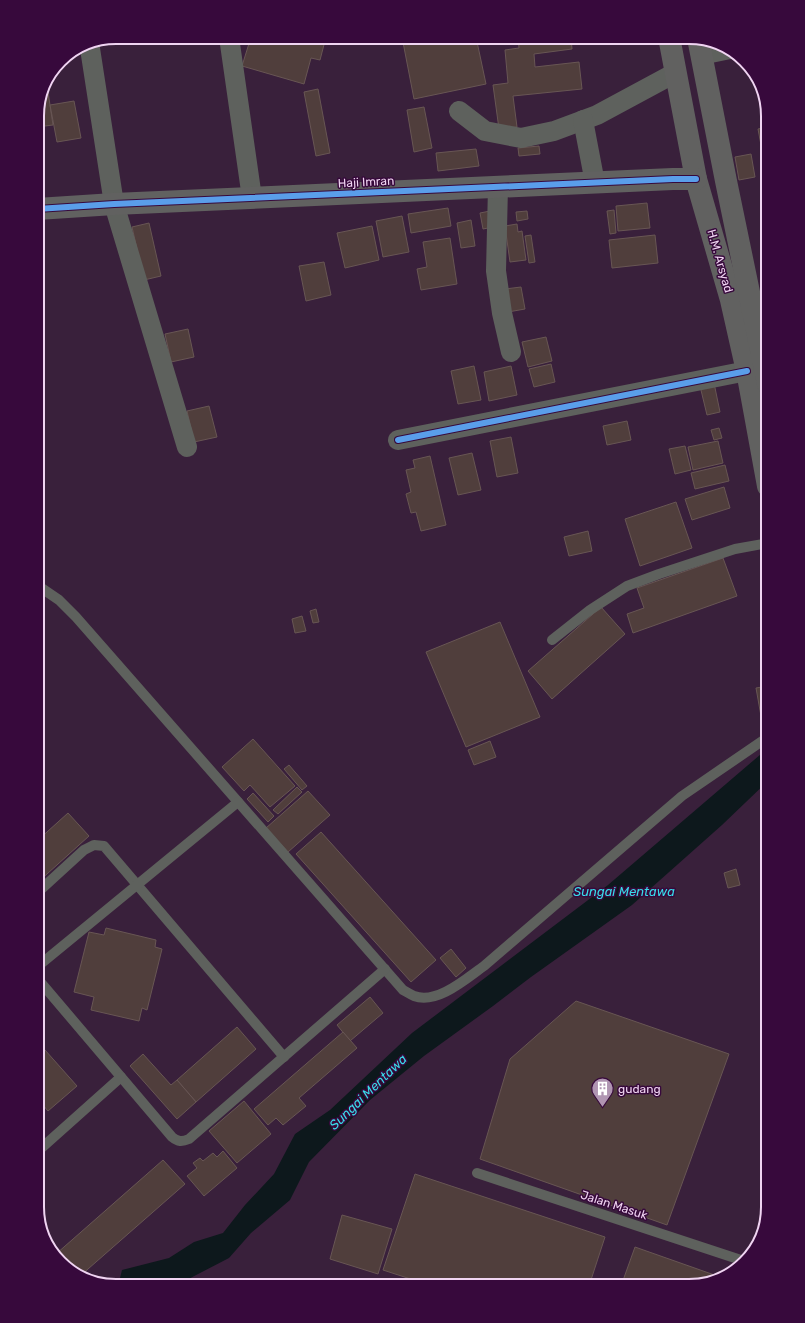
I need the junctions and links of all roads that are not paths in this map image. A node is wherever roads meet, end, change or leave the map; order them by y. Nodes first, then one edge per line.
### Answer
1 (230, 44) edge
2 (670, 44) edge
3 (700, 47) edge
4 (711, 48) edge
5 (90, 49) edge
6 (675, 73) junction
7 (459, 111) dead end
8 (583, 120) junction
9 (696, 179) junction
10 (595, 182) junction
11 (498, 187) junction
12 (252, 198) junction
13 (114, 204) junction
14 (44, 209) edge
15 (761, 350) edge
16 (511, 352) dead end
17 (747, 371) junction
18 (398, 440) dead end
19 (187, 447) dead end
20 (761, 448) edge
21 (761, 543) edge
22 (44, 590) edge
23 (552, 640) dead end
24 (761, 742) edge
25 (238, 802) junction
26 (138, 885) junction
27 (44, 887) edge
28 (44, 961) edge
29 (385, 970) junction
30 (44, 986) edge
31 (284, 1057) junction
32 (121, 1077) junction
33 (44, 1146) edge
34 (477, 1173) dead end
35 (739, 1259) edge

1 - 12 street
2 - 6 street, H.M. Arsyad
3 - 4 street
3 - 15 street, H.M. Arsyad
5 - 13 street
6 - 8 street
6 - 9 street, H.M. Arsyad
7 - 8 street
8 - 10 street
9 - 10 street, Haji Imran
9 - 17 street, H.M. Arsyad
10 - 11 street, Haji Imran
11 - 12 street, Haji Imran
11 - 16 street
12 - 13 street, Haji Imran
13 - 14 street, Haji Imran
13 - 19 street
17 - 18 street
17 - 20 street, H.M. Arsyad
21 - 23 lane
22 - 25 lane
24 - 29 lane
25 - 26 lane
25 - 29 lane
26 - 27 lane
26 - 28 lane
26 - 31 lane
29 - 31 lane
30 - 32 lane
31 - 32 lane
32 - 33 lane
34 - 35 lane, Jalan Masuk

